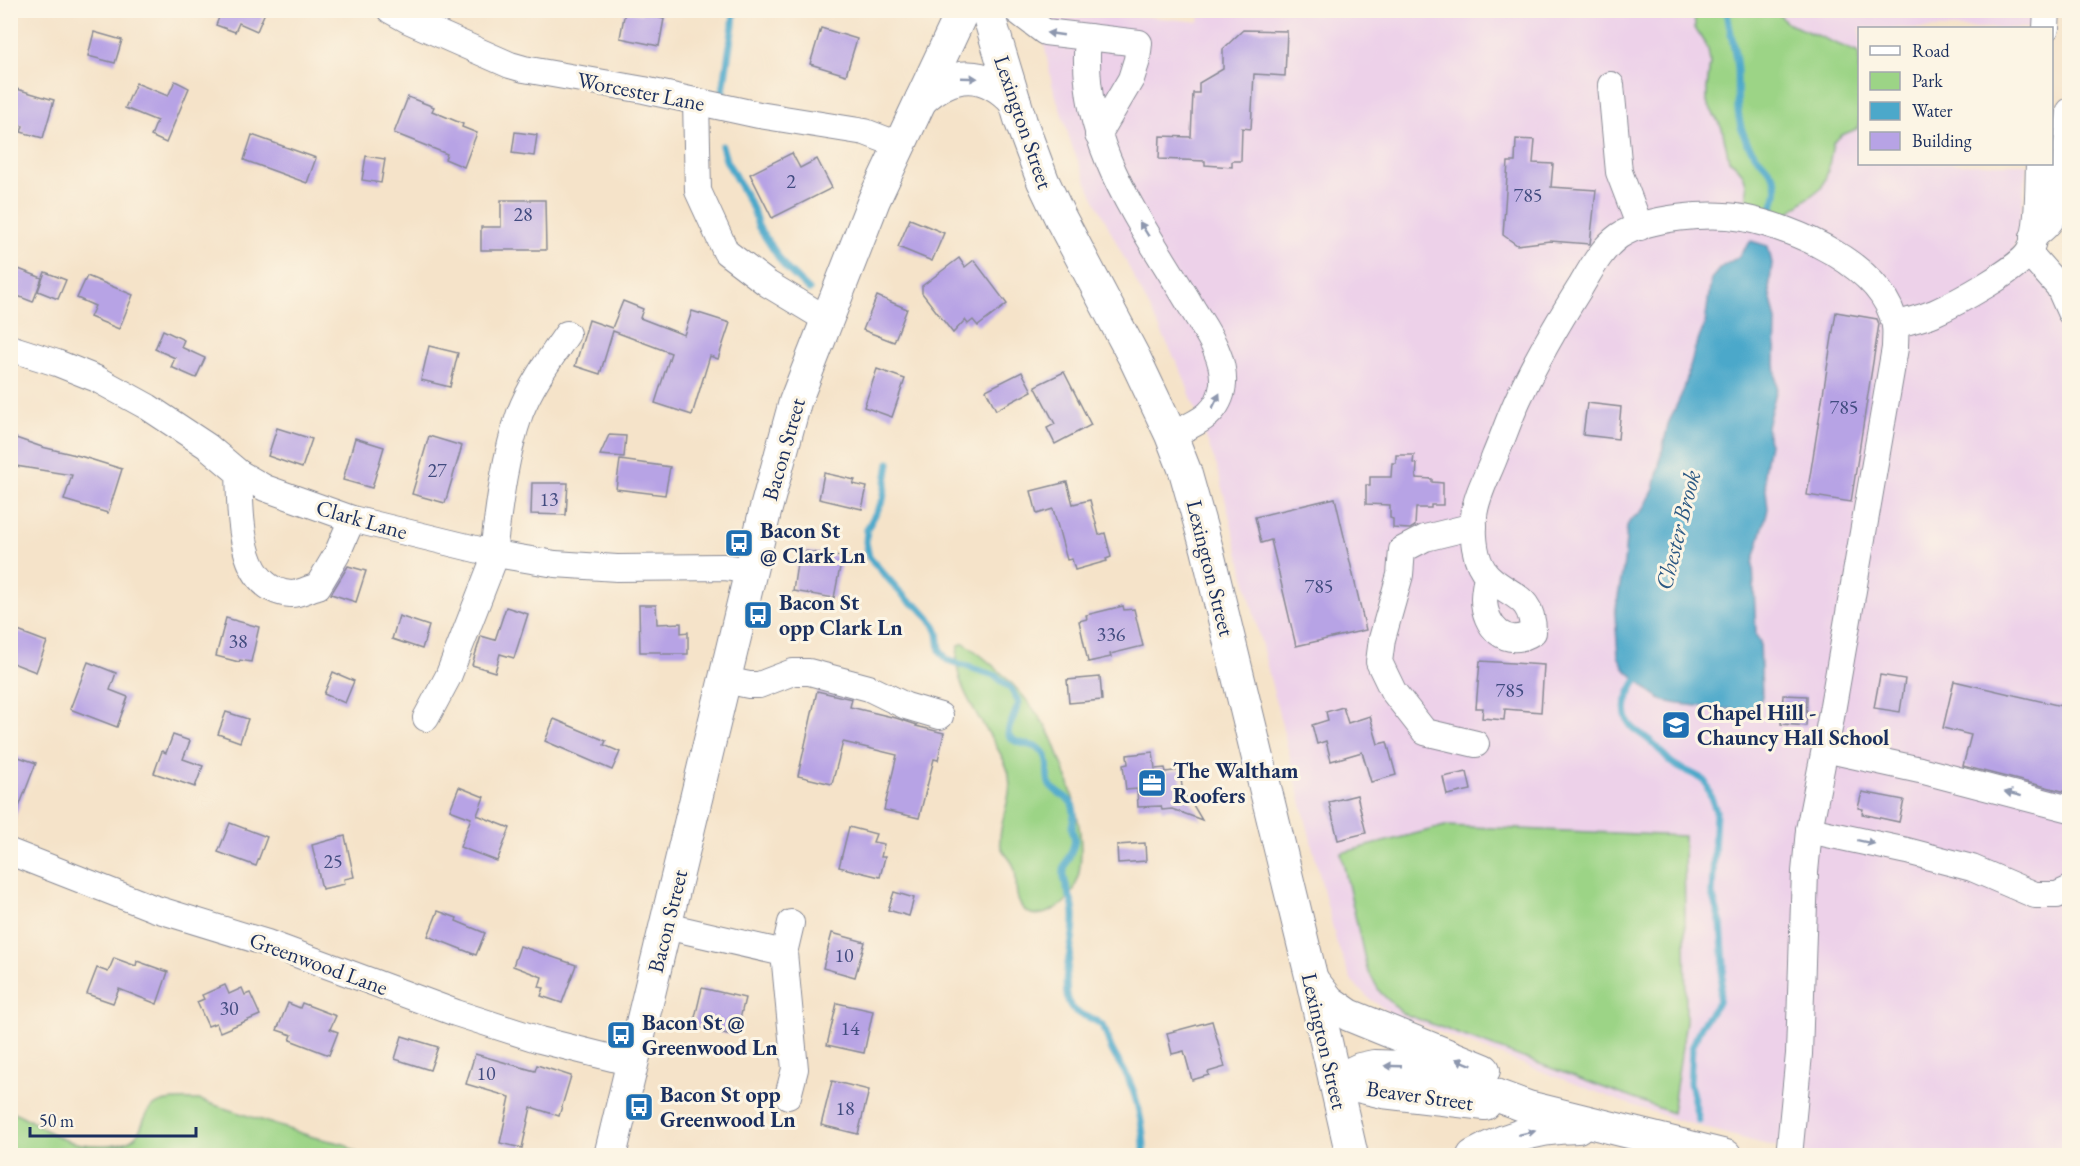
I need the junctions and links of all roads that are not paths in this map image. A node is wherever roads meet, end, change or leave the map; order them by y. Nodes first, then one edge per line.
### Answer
1 (390, 10) edge
2 (963, 10) edge
3 (987, 10) edge
4 (1016, 10) edge
5 (2047, 10) edge
6 (2046, 27) edge
7 (1088, 37) junction
8 (1611, 85) dead end
9 (921, 100) junction
10 (696, 101) junction
11 (1015, 102) junction
12 (2070, 111) edge
13 (1098, 135) junction
14 (899, 145) junction
15 (2039, 165) edge
16 (1640, 227) junction
17 (2031, 245) junction
18 (2070, 312) edge
19 (826, 319) junction
20 (1895, 325) junction
21 (567, 334) dead end
22 (10, 348) edge
23 (1171, 435) junction
24 (238, 473) junction
25 (352, 519) junction
26 (1474, 526) junction
27 (494, 553) junction
28 (751, 571) junction
29 (1487, 576) dead end
30 (725, 680) junction
31 (940, 716) dead end
32 (426, 718) dead end
33 (1476, 744) dead end
34 (1825, 749) junction
35 (2070, 808) edge
36 (1809, 830) junction
37 (10, 852) edge
38 (2070, 889) edge
39 (791, 923) dead end
40 (666, 926) junction
41 (784, 953) junction
42 (1312, 980) junction
43 (632, 1063) junction
44 (1335, 1081) junction
45 (788, 1096) dead end
46 (1614, 1128) junction
47 (1655, 1138) junction
48 (610, 1155) edge
49 (1352, 1155) edge
50 (1473, 1155) edge
51 (1726, 1155) edge
52 (1789, 1155) edge

1 - 10 street, Worcester Lane
2 - 9 main road, Bacon Street
3 - 11 main road, Lexington Street
7 -> 4 street
5 - 6 street
7 - 13 street
7 - 13 street
8 - 16 street
9 -> 11 main road
9 - 14 main road, Bacon Street
10 - 14 street, Worcester Lane
10 - 19 street
11 - 23 main road, Lexington Street
12 - 17 street
23 -> 13 street
14 - 19 main road, Bacon Street
15 - 17 street
16 - 20 street
16 - 26 street
17 - 18 street
17 - 20 street
19 - 28 main road, Bacon Street
20 - 34 street
21 - 27 street
22 - 24 street, Clark Lane
23 - 42 main road, Lexington Street
24 - 25 street, Clark Lane
24 - 25 street
25 - 27 street, Clark Lane
26 - 29 street
26 - 33 street
27 - 28 street, Clark Lane
27 - 32 street
28 - 30 main road, Bacon Street
30 - 31 street
30 - 40 main road, Bacon Street
35 -> 34 street
34 - 36 street
36 -> 38 street
36 - 52 street
37 - 43 street, Greenwood Lane
39 - 41 street
40 - 41 street
40 - 43 main road, Bacon Street
41 - 45 street
42 - 44 main road, Lexington Street
47 -> 42 main road
43 - 48 main road, Bacon Street
44 - 46 main road, Beaver Street
44 - 49 main road, Lexington Street
46 - 47 main road, Beaver Street
50 -> 46 main road
47 - 51 main road, Beaver Street

